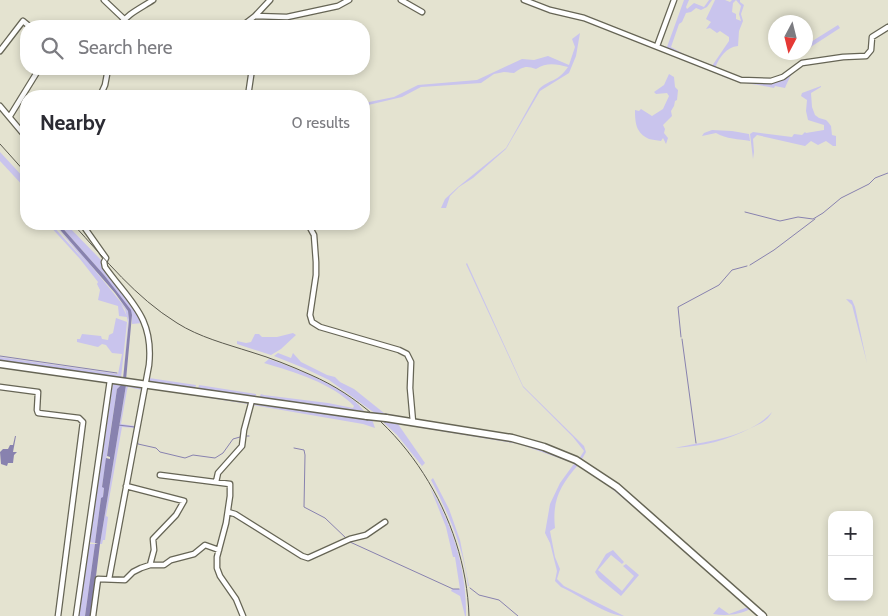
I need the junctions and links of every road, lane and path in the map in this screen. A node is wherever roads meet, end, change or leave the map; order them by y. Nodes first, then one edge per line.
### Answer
1 (104, 0) edge
2 (153, 0) edge
3 (270, 0) edge
4 (349, 0) edge
5 (401, 0) edge
6 (524, 0) edge
7 (674, 0) edge
8 (422, 12) dead end
9 (255, 16) junction
10 (124, 19) joint
11 (250, 20) edge
12 (20, 25) edge
13 (888, 27) edge
14 (657, 46) junction
15 (0, 51) edge
16 (34, 75) edge
17 (107, 75) edge
18 (251, 75) edge
19 (25, 90) edge
20 (102, 90) edge
21 (249, 90) edge
22 (20, 99) edge
23 (0, 106) edge
24 (10, 116) junction
25 (20, 129) edge
26 (86, 230) edge
27 (311, 230) edge
28 (0, 364) edge
29 (110, 380) junction
30 (145, 385) junction
31 (0, 387) edge
32 (252, 400) junction
33 (413, 422) junction
34 (160, 475) dead end
35 (216, 482) junction
36 (126, 486) junction
37 (228, 512) junction
38 (385, 522) dead end
39 (219, 550) junction
40 (150, 565) junction
41 (109, 579) junction
42 (58, 616) edge
43 (76, 616) edge
44 (93, 616) edge
45 (243, 616) edge
46 (763, 616) edge

1 - 10 street
2 - 10 street
3 - 9 street
4 - 9 street
5 - 8 street
6 - 14 street
7 - 14 street
9 - 11 street
12 - 15 street
13 - 14 street
16 - 19 street
17 - 20 street
18 - 21 street
22 - 24 street
23 - 24 street
24 - 25 street
26 - 30 street
27 - 33 street
28 - 29 main road
29 - 30 main road
29 - 43 street
30 - 32 main road
30 - 36 street
31 - 42 street
32 - 33 main road, bridge
32 - 35 street
33 - 46 main road
34 - 35 street
35 - 37 street
36 - 40 street
36 - 41 street
37 - 38 street
37 - 39 street
39 - 40 street
39 - 45 street
40 - 41 street
41 - 44 street

